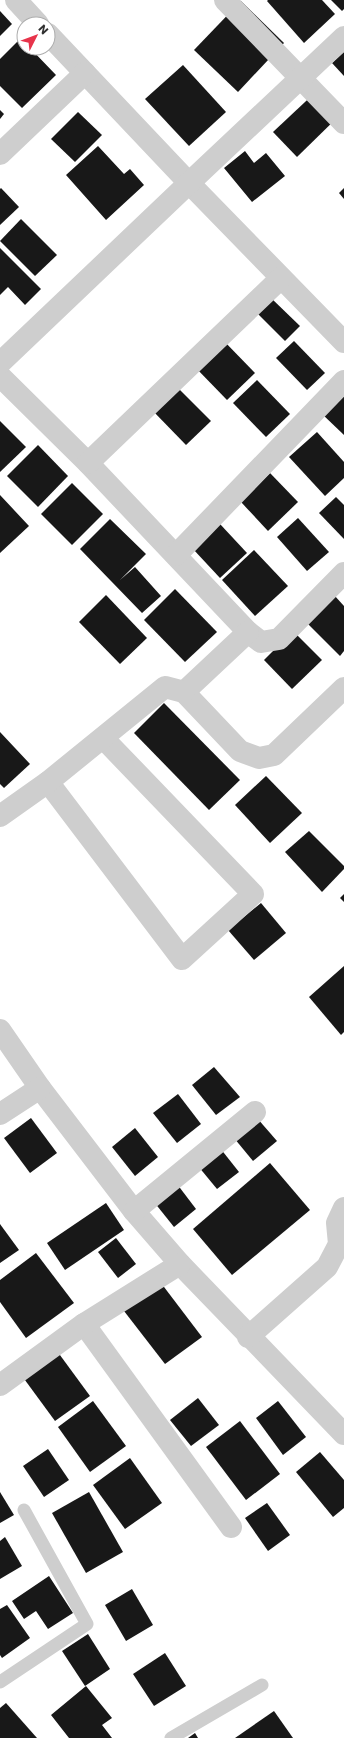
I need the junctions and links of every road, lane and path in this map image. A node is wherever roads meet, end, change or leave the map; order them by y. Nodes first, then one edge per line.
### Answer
1 (16, 0) edge
2 (225, 0) edge
3 (31, 16) edge
4 (344, 37) edge
5 (56, 42) edge
6 (85, 73) junction
7 (300, 78) junction
8 (344, 123) edge
9 (0, 154) edge
10 (189, 183) junction
11 (281, 278) junction
12 (344, 342) edge
13 (0, 363) edge
14 (0, 376) edge
15 (344, 381) edge
16 (88, 463) junction
17 (176, 555) junction
18 (344, 573) edge
19 (248, 632) junction
20 (344, 688) edge
21 (184, 692) junction
22 (104, 739) junction
23 (48, 782) junction
24 (0, 816) edge
25 (0, 1030) edge
26 (40, 1088) junction
27 (255, 1112) dead end
28 (0, 1114) edge
29 (344, 1208) edge
30 (134, 1211) junction
31 (180, 1264) junction
32 (84, 1324) junction
33 (248, 1336) junction
34 (0, 1385) edge
35 (344, 1434) edge
36 (24, 1510) dead end
37 (231, 1527) dead end
38 (0, 1682) edge
39 (262, 1685) dead end
40 (171, 1738) edge

1 - 3 street
2 - 7 street
4 - 7 street
5 - 6 street
6 - 9 street
6 - 10 street
7 - 8 street
7 - 10 street
10 - 11 street
10 - 13 street
11 - 12 street
11 - 16 street
14 - 16 street
15 - 17 street
16 - 17 street
17 - 19 street
18 - 19 street
19 - 21 street
20 - 21 street
21 - 22 street
22 - 23 street
22 - 23 street
23 - 24 street
25 - 26 street
26 - 28 street
26 - 30 street
27 - 30 street
29 - 33 street
30 - 31 street
31 - 32 street
31 - 33 street
32 - 34 street
32 - 37 street
33 - 35 street
36 - 38 lane
39 - 40 lane

